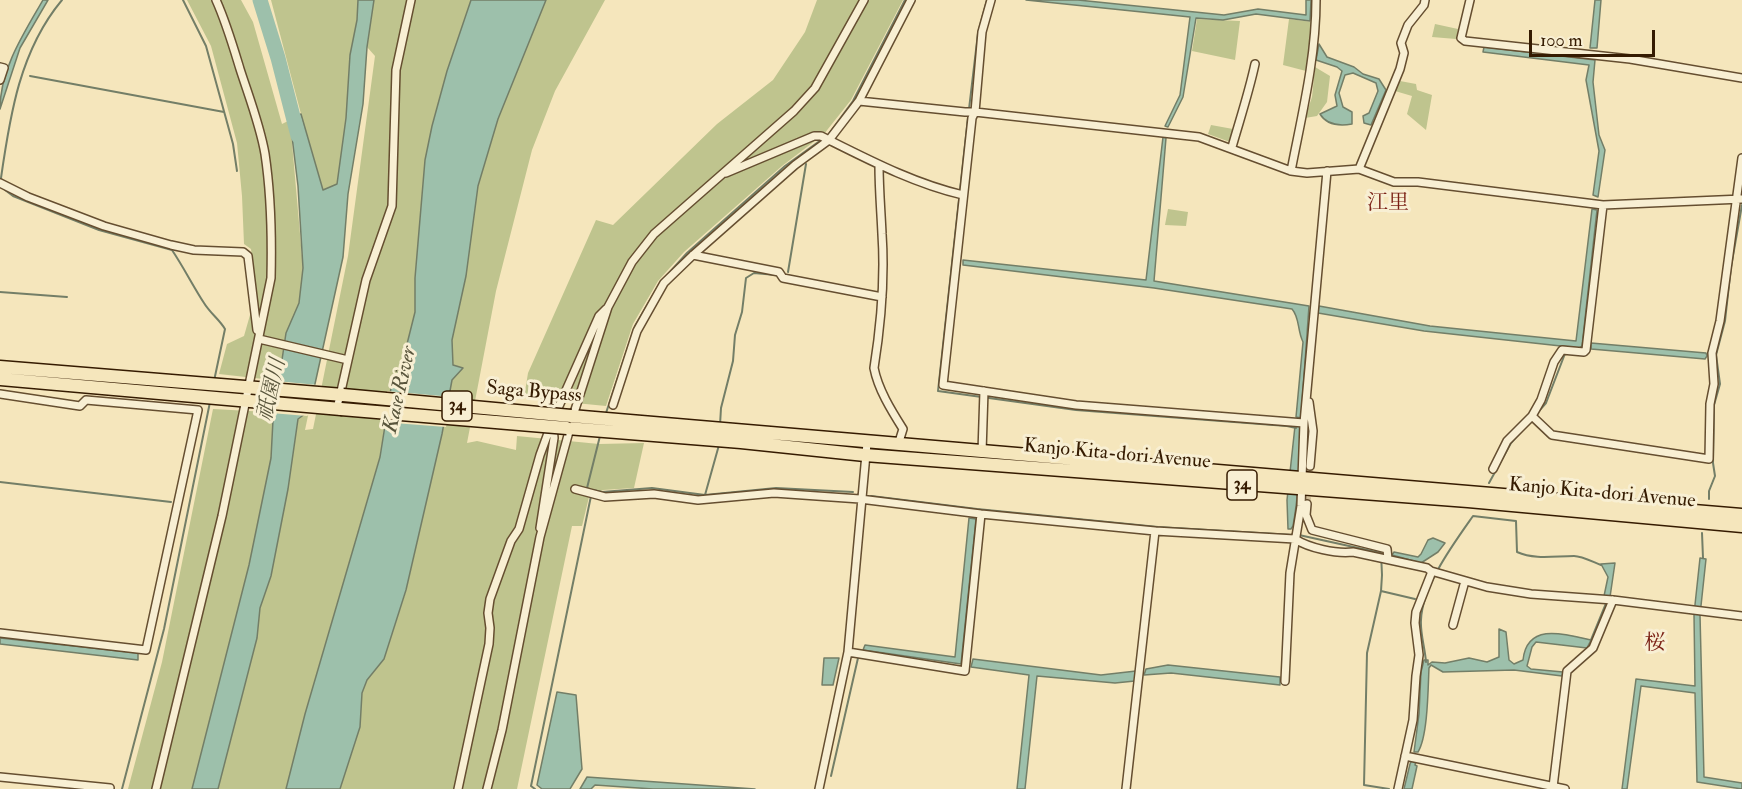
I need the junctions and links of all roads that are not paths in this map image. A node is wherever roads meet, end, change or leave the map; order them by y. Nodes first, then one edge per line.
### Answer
1 (216, 0) edge
2 (411, 0) edge
3 (864, 0) edge
4 (911, 0) edge
5 (991, 0) edge
6 (1316, 0) edge
7 (1425, 0) edge
8 (1470, 0) edge
9 (1255, 64) dead end
10 (0, 67) edge
11 (1742, 78) edge
12 (0, 80) edge
13 (859, 101) junction
14 (975, 112) junction
15 (830, 140) junction
16 (1232, 147) junction
17 (1742, 158) edge
18 (879, 165) junction
19 (1359, 169) junction
20 (1291, 171) junction
21 (1327, 171) junction
22 (723, 173) junction
23 (3, 184) edge
24 (960, 194) junction
25 (1740, 199) edge
26 (1597, 204) junction
27 (693, 255) junction
28 (882, 297) junction
29 (608, 307) junction
30 (259, 339) junction
31 (348, 360) junction
32 (0, 367) edge
33 (53, 378) junction
34 (0, 379) edge
35 (247, 388) junction
36 (984, 392) junction
37 (0, 394) edge
38 (340, 395) junction
39 (1307, 397) junction
40 (244, 400) junction
41 (613, 405) dead end
42 (337, 409) junction
43 (1534, 418) junction
44 (553, 420) junction
45 (572, 422) junction
46 (1305, 423) junction
47 (742, 436) joint
48 (898, 445) junction
49 (866, 448) junction
50 (982, 452) junction
51 (1310, 466) tunnel mouth
52 (1493, 469) dead end
53 (1302, 484) junction
54 (575, 489) dead end
55 (860, 499) junction
56 (1306, 504) tunnel mouth
57 (977, 514) junction
58 (1742, 515) edge
59 (1742, 526) edge
60 (1155, 531) junction
61 (1296, 535) junction
62 (540, 537) junction
63 (1383, 558) junction
64 (1435, 572) junction
65 (1465, 581) junction
66 (1613, 600) junction
67 (1742, 616) edge
68 (1453, 626) dead end
69 (0, 633) edge
70 (848, 652) junction
71 (1285, 681) dead end
72 (1412, 757) junction
73 (0, 777) edge
74 (1553, 787) junction
75 (110, 788) edge
76 (156, 789) edge
77 (458, 789) edge
78 (487, 789) edge
79 (819, 789) edge
80 (1126, 789) edge
81 (1398, 789) edge
82 (1565, 789) edge

1 - 30 street
2 - 31 street
3 - 22 street
4 - 13 street
5 - 14 street
6 - 20 street
7 - 19 street
8 - 11 street
9 - 16 street
10 - 12 street
13 - 14 street
13 - 15 street
14 - 16 street
14 - 24 street
15 - 18 street
15 - 22 street
15 - 27 street
16 - 20 street
17 - 25 street
18 - 24 street
18 - 28 street
19 - 21 street
19 - 26 street
20 - 21 street
21 - 39 street
22 - 29 street
23 - 30 street
24 - 36 street
25 - 26 street
25 - 43 street
26 - 43 street
27 - 28 street
27 - 41 street
28 - 48 street
29 - 44 street
29 - 45 street
30 - 31 street
30 - 35 street
31 - 38 street
32 - 33 highway, Saga Bypass / 34
33 - 34 highway, Saga Bypass / 34
33 - 35 highway, Saga Bypass / 34
33 - 40 highway, Saga Bypass / 34
35 - 38 highway, Saga Bypass / 34
35 - 40 street
36 - 46 street
36 - 50 street
37 - 69 street
38 - 42 street
38 - 45 highway, Saga Bypass / 34, bridge
39 - 46 street
39 - 51 street
40 - 42 highway, Saga Bypass / 34
40 - 76 street
42 - 45 highway, Saga Bypass / 34, bridge
43 - 52 street
44 - 62 street
44 - 77 street
45 - 47 highway, Saga Bypass / 34
45 - 62 street
46 - 53 street
47 - 49 highway, Kanjo Kita-dori Avenue / 34
48 - 49 highway, Kanjo Kita-dori Avenue / 34
48 - 50 highway, Kanjo Kita-dori Avenue / 34
49 - 53 highway, Kanjo Kita-dori Avenue / 34
49 - 55 street
50 - 53 highway, Kanjo Kita-dori Avenue / 34
53 - 58 highway, Kanjo Kita-dori Avenue / 34
53 - 59 highway, Kanjo Kita-dori Avenue / 34
53 - 61 street
54 - 55 street
55 - 57 street
55 - 70 street
56 - 63 street
57 - 60 street
57 - 70 street
60 - 61 street
60 - 80 street
61 - 63 street
61 - 71 street
62 - 78 street
63 - 64 street
64 - 65 street
64 - 72 street
65 - 66 street
65 - 68 street
66 - 67 street
66 - 74 street
70 - 79 street
72 - 74 street
72 - 81 street
73 - 75 street
74 - 82 street

